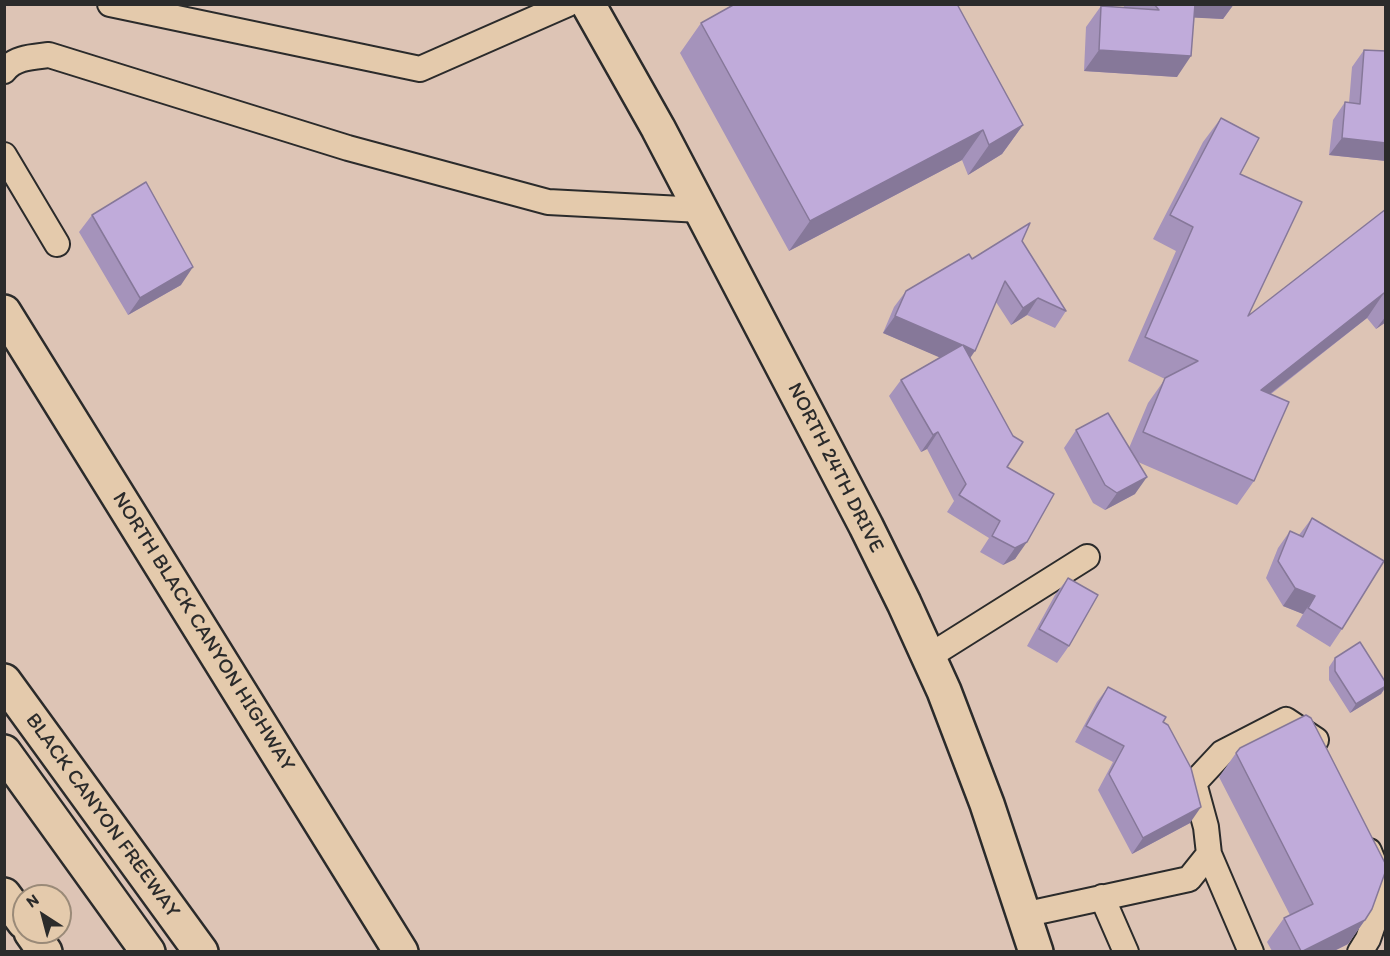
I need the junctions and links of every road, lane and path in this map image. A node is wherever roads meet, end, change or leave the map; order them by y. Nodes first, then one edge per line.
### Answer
1 (110, 4) edge
2 (568, 4) edge
3 (588, 4) edge
4 (160, 10) edge
5 (4, 71) edge
6 (4, 156) edge
7 (701, 210) junction
8 (57, 244) dead end
9 (4, 312) edge
10 (1087, 557) dead end
11 (928, 657) junction
12 (4, 681) edge
13 (4, 752) edge
14 (1330, 757) edge
15 (1360, 828) edge
16 (1209, 854) junction
17 (1102, 897) junction
18 (1023, 915) junction
19 (148, 951) edge
20 (201, 951) edge
21 (401, 951) edge
22 (1036, 951) edge
23 (1126, 951) edge
24 (1251, 951) edge
25 (1360, 951) edge

1 - 4 lane
2 - 4 lane
3 - 7 main road, NORTH 24TH DRIVE
5 - 7 lane
6 - 8 lane
7 - 11 main road, NORTH 24TH DRIVE
9 - 21 main road, NORTH BLACK CANYON HIGHWAY
10 - 11 lane
11 - 18 main road, NORTH 24TH DRIVE
12 - 20 main road, BLACK CANYON FREEWAY
13 - 19 main road
14 - 16 lane
15 - 25 lane
16 - 17 lane
16 - 24 lane
17 - 18 lane
17 - 23 lane
18 - 22 main road, NORTH 24TH DRIVE

